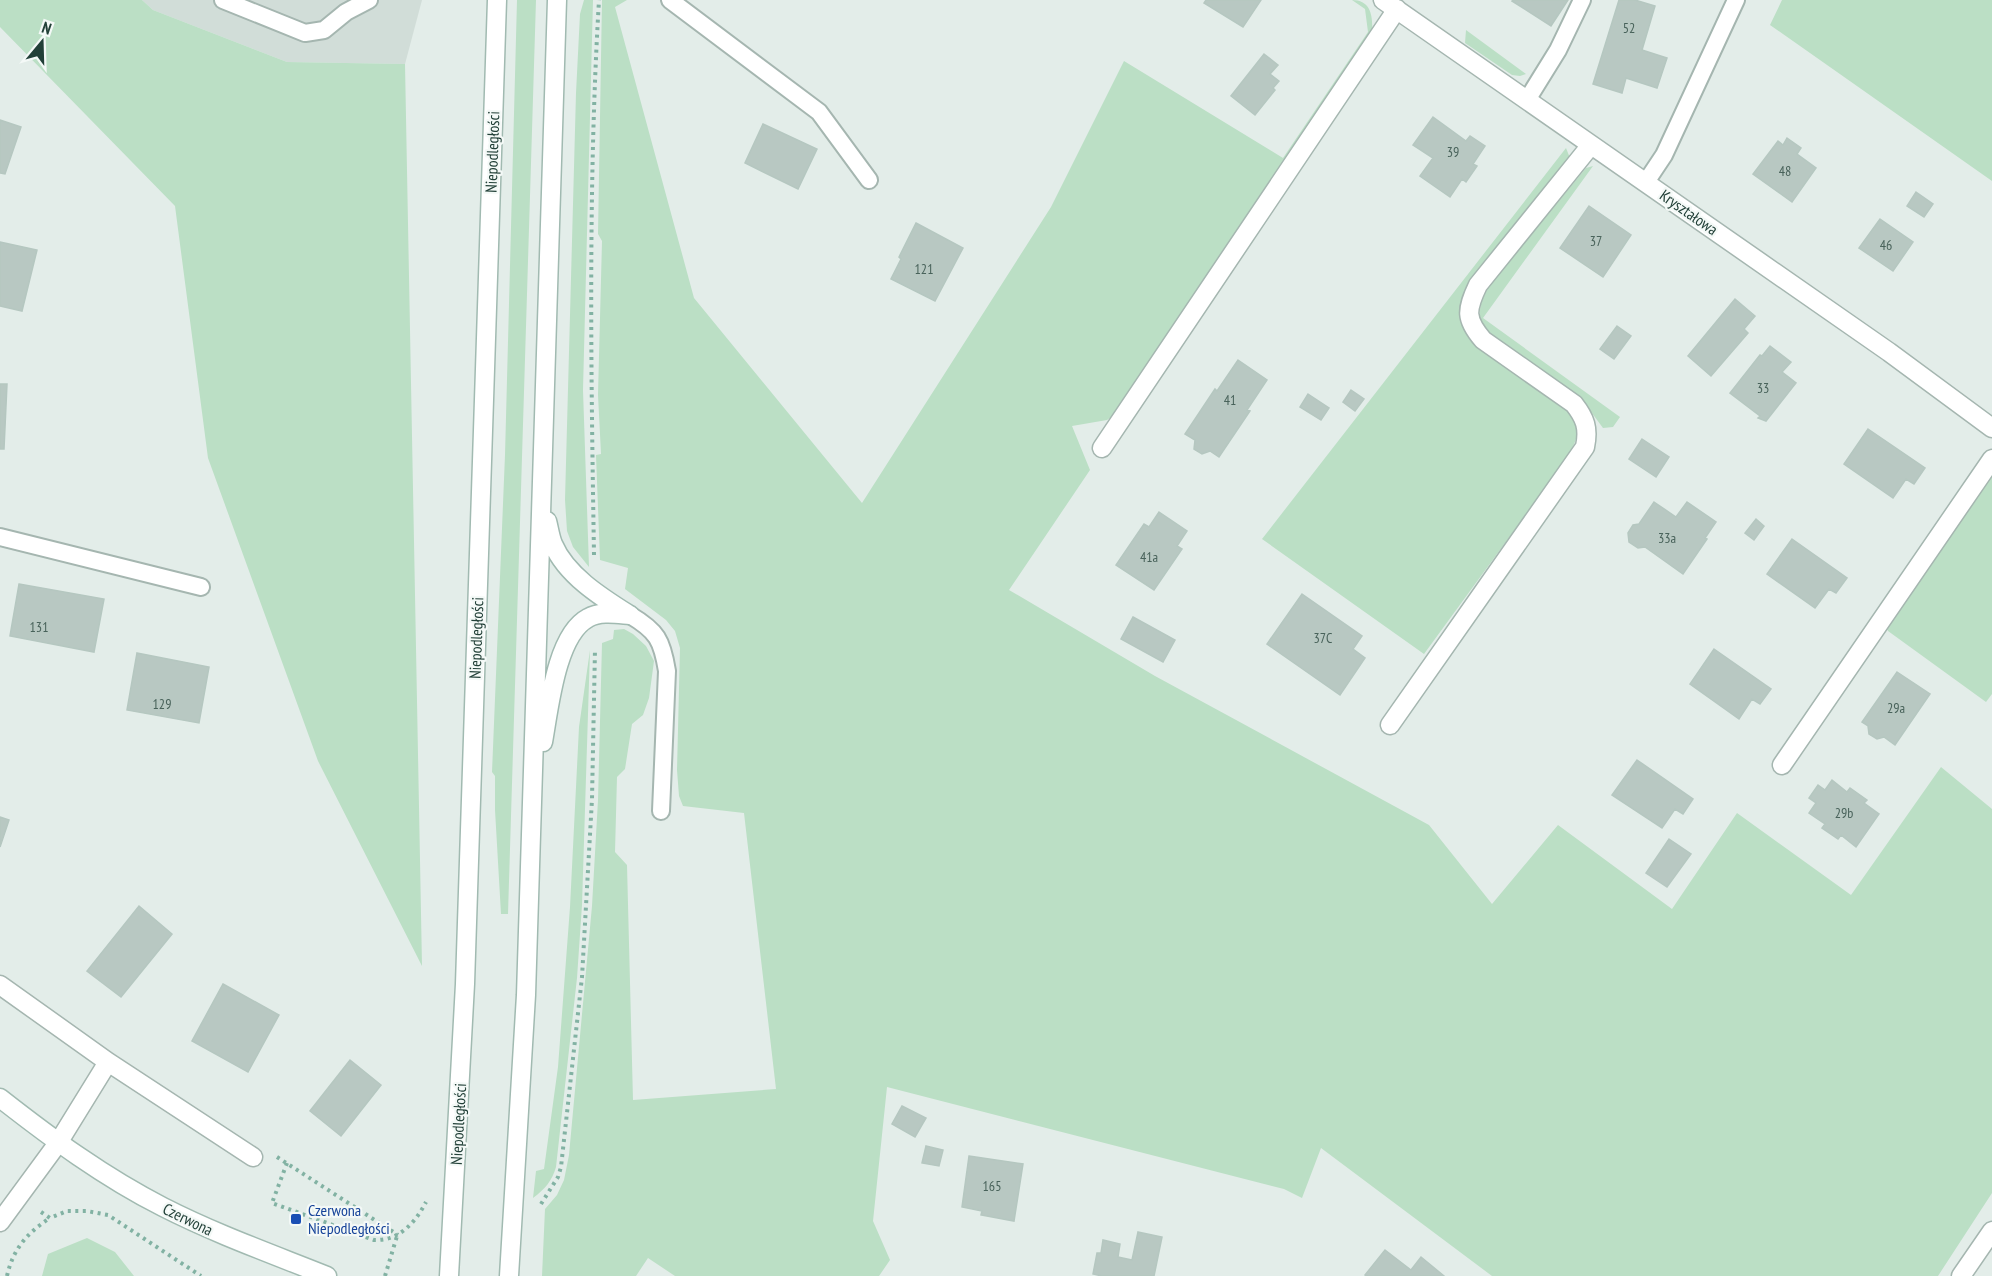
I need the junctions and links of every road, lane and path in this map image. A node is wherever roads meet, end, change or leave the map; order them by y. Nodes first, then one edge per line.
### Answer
1 (224, 0) edge
2 (369, 0) edge
3 (497, 0) edge
4 (557, 0) edge
5 (670, 0) edge
6 (1582, 0) edge
7 (1736, 0) edge
8 (1390, 5) edge
9 (247, 6) edge
10 (1527, 100) junction
11 (1591, 145) junction
12 (869, 180) dead end
13 (1646, 182) junction
14 (1992, 428) edge
15 (1102, 448) dead end
16 (1992, 459) edge
17 (542, 489) junction
18 (0, 537) edge
19 (201, 587) dead end
20 (630, 615) junction
21 (1390, 725) dead end
22 (1782, 765) dead end
23 (532, 799) junction
24 (661, 810) dead end
25 (0, 985) edge
26 (108, 1062) junction
27 (0, 1098) edge
28 (57, 1143) junction
29 (260, 1154) joint
30 (287, 1163) junction
31 (18, 1197) junction
32 (50, 1218) junction
33 (0, 1222) edge
34 (1992, 1231) edge
35 (398, 1235) junction
36 (7, 1276) edge
37 (201, 1276) edge
38 (327, 1276) edge
39 (385, 1276) edge
40 (449, 1276) edge
41 (509, 1276) edge
42 (1961, 1276) edge

1 - 9 lane
2 - 9 lane
3 - 40 street, Niepodległości
4 - 17 street
5 - 12 lane
6 - 10 lane
7 - 13 lane
8 - 10 street, Kryształowa
8 - 15 street
10 - 11 street, Kryształowa
11 - 13 street, Kryształowa
11 - 21 street
13 - 14 street, Kryształowa
16 - 22 street
17 - 20 street
17 - 23 street
18 - 19 lane
20 - 23 street
20 - 24 lane
23 - 41 street
25 - 26 street
26 - 28 street
26 - 29 street
27 - 28 street, Czerwona
28 - 31 street
28 - 38 street, Czerwona
29 - 30 path
30 - 35 path
30 - 35 path
31 - 32 path
31 - 33 street
32 - 36 path
32 - 37 path
34 - 42 street
35 - 39 path

